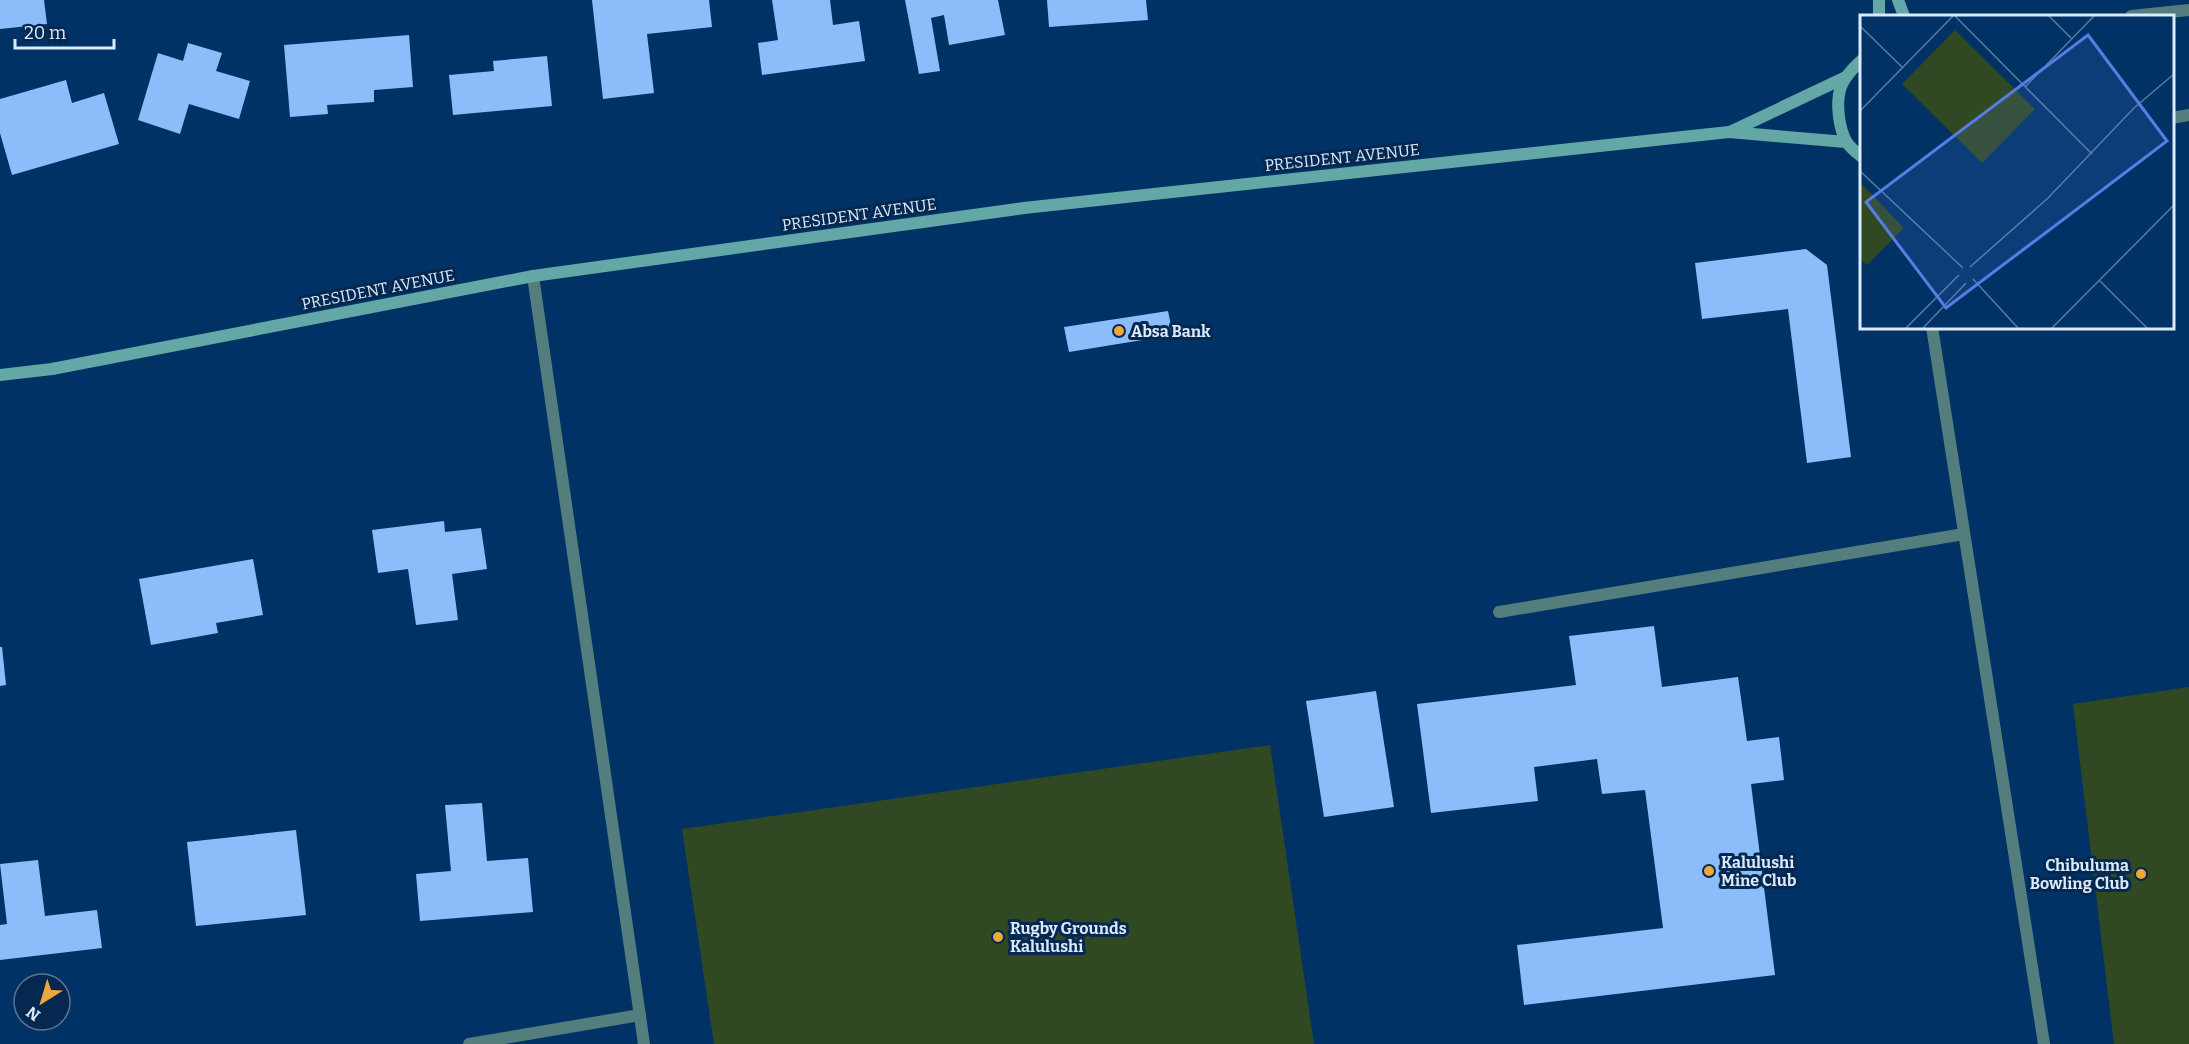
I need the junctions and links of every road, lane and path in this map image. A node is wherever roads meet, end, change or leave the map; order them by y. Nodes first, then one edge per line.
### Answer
1 (1898, 0) edge
2 (2189, 10) edge
3 (1904, 15) edge
4 (2141, 15) edge
5 (1860, 62) edge
6 (1846, 77) junction
7 (2189, 115) edge
8 (2174, 118) edge
9 (1729, 132) junction
10 (1846, 142) junction
11 (1860, 155) edge
12 (532, 276) junction
13 (1932, 328) edge
14 (0, 375) edge
15 (1964, 534) junction
16 (1498, 612) dead end
17 (640, 1015) junction
18 (469, 1044) edge
19 (644, 1044) edge
20 (2044, 1044) edge

1 - 3 street
2 - 4 street
5 - 6 street
6 - 9 street, PRESIDENT AVENUE
6 - 10 street
7 - 8 street
9 - 10 street, PRESIDENT AVENUE
9 - 12 street, PRESIDENT AVENUE
10 - 11 street
12 - 14 street, PRESIDENT AVENUE
12 - 17 street
13 - 15 street
15 - 16 street
15 - 20 street
17 - 18 street
17 - 19 street

